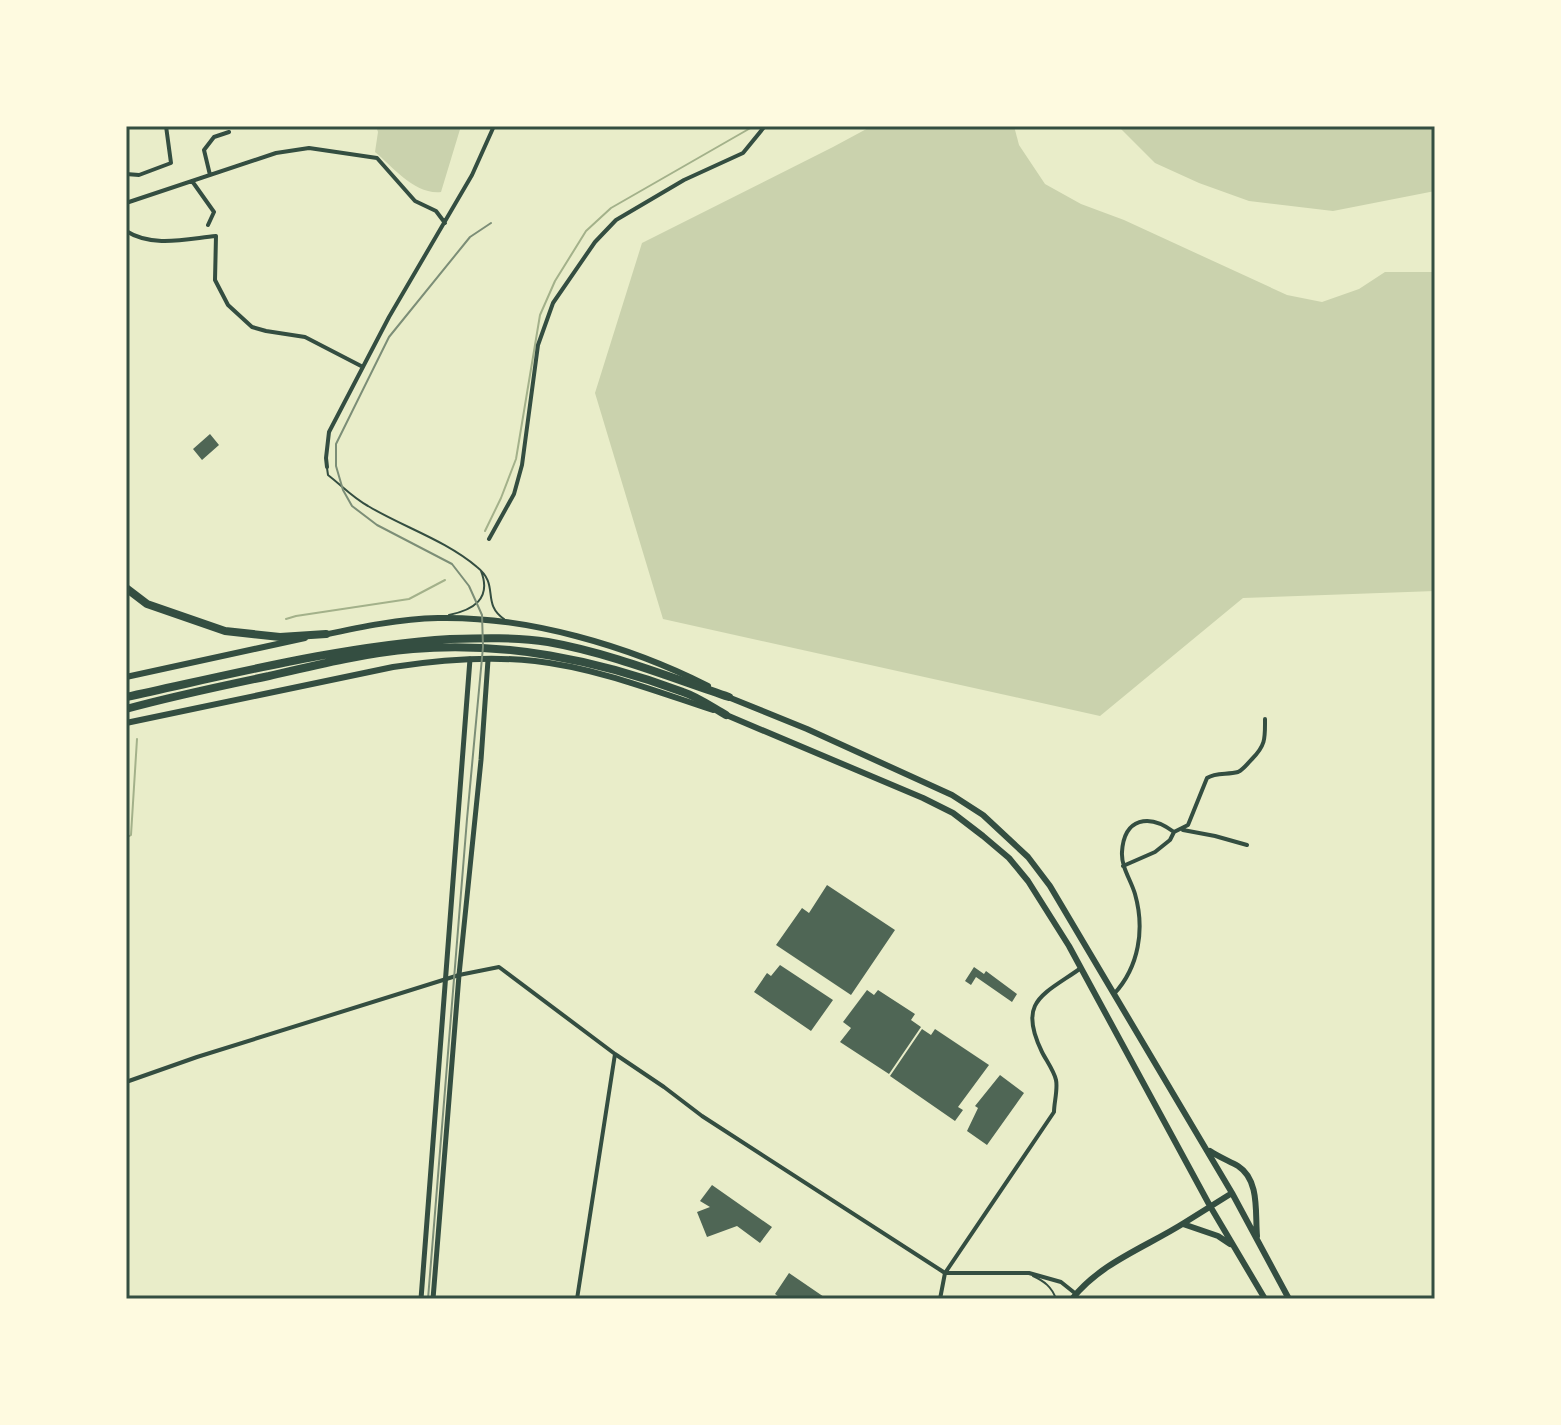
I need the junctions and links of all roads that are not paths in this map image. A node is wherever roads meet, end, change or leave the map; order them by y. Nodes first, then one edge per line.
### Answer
1 (166, 126) edge
2 (494, 126) edge
3 (765, 126) edge
4 (229, 132) dead end
5 (126, 174) edge
6 (210, 175) junction
7 (192, 181) junction
8 (126, 203) edge
9 (445, 223) junction
10 (208, 225) dead end
11 (126, 231) edge
12 (363, 367) junction
13 (327, 467) joint
14 (489, 539) dead end
15 (481, 570) junction
16 (126, 588) edge
17 (439, 618) junction
18 (508, 622) junction
19 (326, 634) junction
20 (470, 659) junction
21 (488, 660) junction
22 (126, 677) edge
23 (126, 697) edge
24 (729, 697) junction
25 (126, 709) edge
26 (726, 715) junction
27 (1265, 719) dead end
28 (126, 723) edge
29 (1181, 830) junction
30 (1174, 832) junction
31 (1247, 845) dead end
32 (1123, 866) junction
33 (1081, 968) junction
34 (459, 975) junction
35 (444, 981) junction
36 (1114, 994) junction
37 (615, 1054) junction
38 (126, 1082) edge
39 (1206, 1150) junction
40 (1232, 1193) junction
41 (1210, 1206) junction
42 (1183, 1224) junction
43 (1257, 1240) junction
44 (1240, 1256) junction
45 (945, 1273) junction
46 (1029, 1273) junction
47 (1074, 1296) edge
48 (939, 1298) edge
49 (421, 1299) edge
50 (433, 1299) edge
51 (577, 1299) edge
52 (1056, 1299) edge
53 (1265, 1299) edge
54 (1289, 1299) edge

1 - 5 street
2 - 9 street
3 - 14 street
4 - 6 street
6 - 7 street
6 - 9 street
7 - 8 street
7 - 10 street
9 - 12 street
11 - 12 street
12 - 13 street
13 - 15 lane
15 - 17 lane
15 - 18 lane
16 - 19 highway
17 - 18 main road
17 - 19 main road
18 - 24 main road
19 - 22 main road
20 - 21 main road
20 - 28 main road
20 - 35 street
21 - 26 main road
21 - 34 street
23 - 24 highway
24 - 36 main road
25 - 26 highway
26 - 33 main road
27 - 29 street
29 - 30 street
29 - 31 street
30 - 32 street
30 - 32 street
32 - 36 street
33 - 41 main road
33 - 45 street
34 - 35 street
34 - 37 street
34 - 50 street
35 - 38 street
35 - 49 street
36 - 39 main road
37 - 45 street
37 - 51 street
39 - 40 main road
39 - 43 main road
40 - 41 main road
40 - 43 main road
41 - 42 main road
41 - 44 main road
42 - 44 main road
42 - 47 main road
43 - 54 main road
44 - 53 main road
45 - 46 street
45 - 48 street
46 - 47 street
46 - 52 lane

